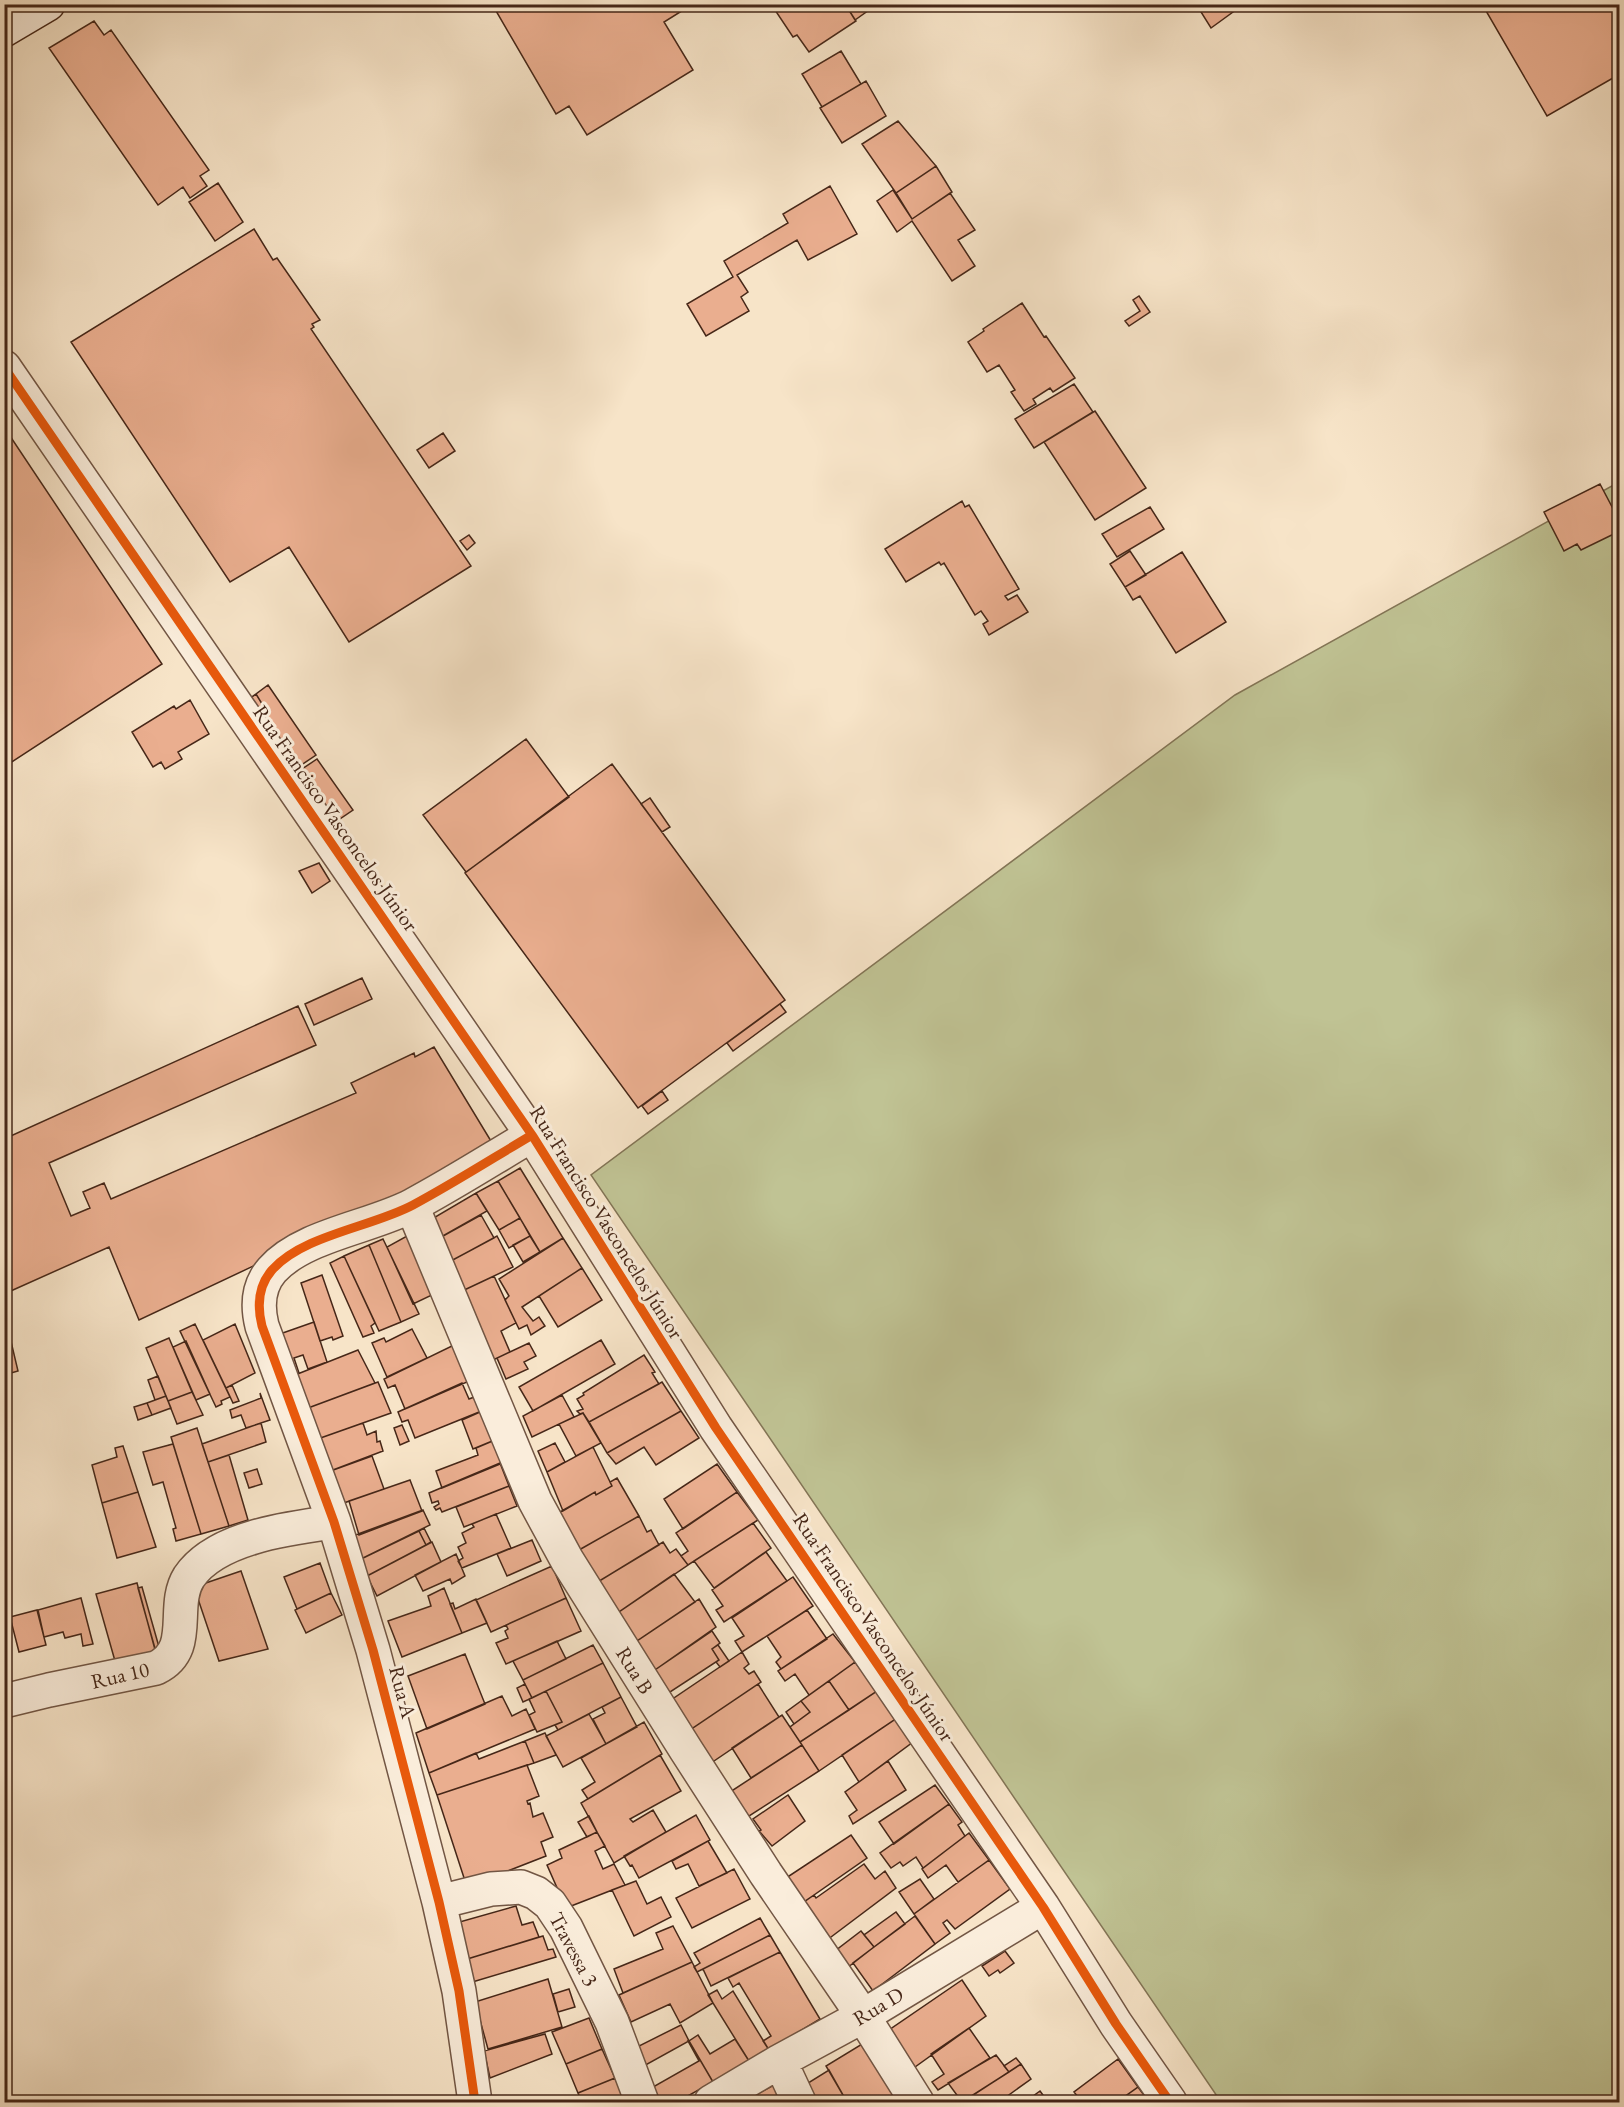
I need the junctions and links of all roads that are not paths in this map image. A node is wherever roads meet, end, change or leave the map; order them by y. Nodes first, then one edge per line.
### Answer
1 (48, 4) edge
2 (4, 30) edge
3 (4, 367) edge
4 (532, 1135) junction
5 (412, 1206) junction
6 (334, 1522) junction
7 (4, 1701) edge
8 (439, 1902) junction
9 (1042, 1906) junction
10 (863, 2016) junction
11 (780, 2061) junction
12 (475, 2103) edge
13 (642, 2103) edge
14 (711, 2103) edge
15 (800, 2103) edge
16 (917, 2103) edge
17 (1170, 2103) edge

1 - 2 street
3 - 4 street, Rua Francisco Vasconcelos Júnior
4 - 5 street
4 - 9 street, Rua Francisco Vasconcelos Júnior
5 - 6 street, Rua A
5 - 10 street, Rua B
6 - 7 street, Rua 10
6 - 8 street, Rua A
8 - 12 street, Rua A
8 - 13 street, Travessa 3
9 - 10 street, Rua D
9 - 17 street, Rua Francisco Vasconcelos Júnior
10 - 11 street, Rua D
10 - 16 street, Rua B
11 - 14 street, Rua D
11 - 15 street

